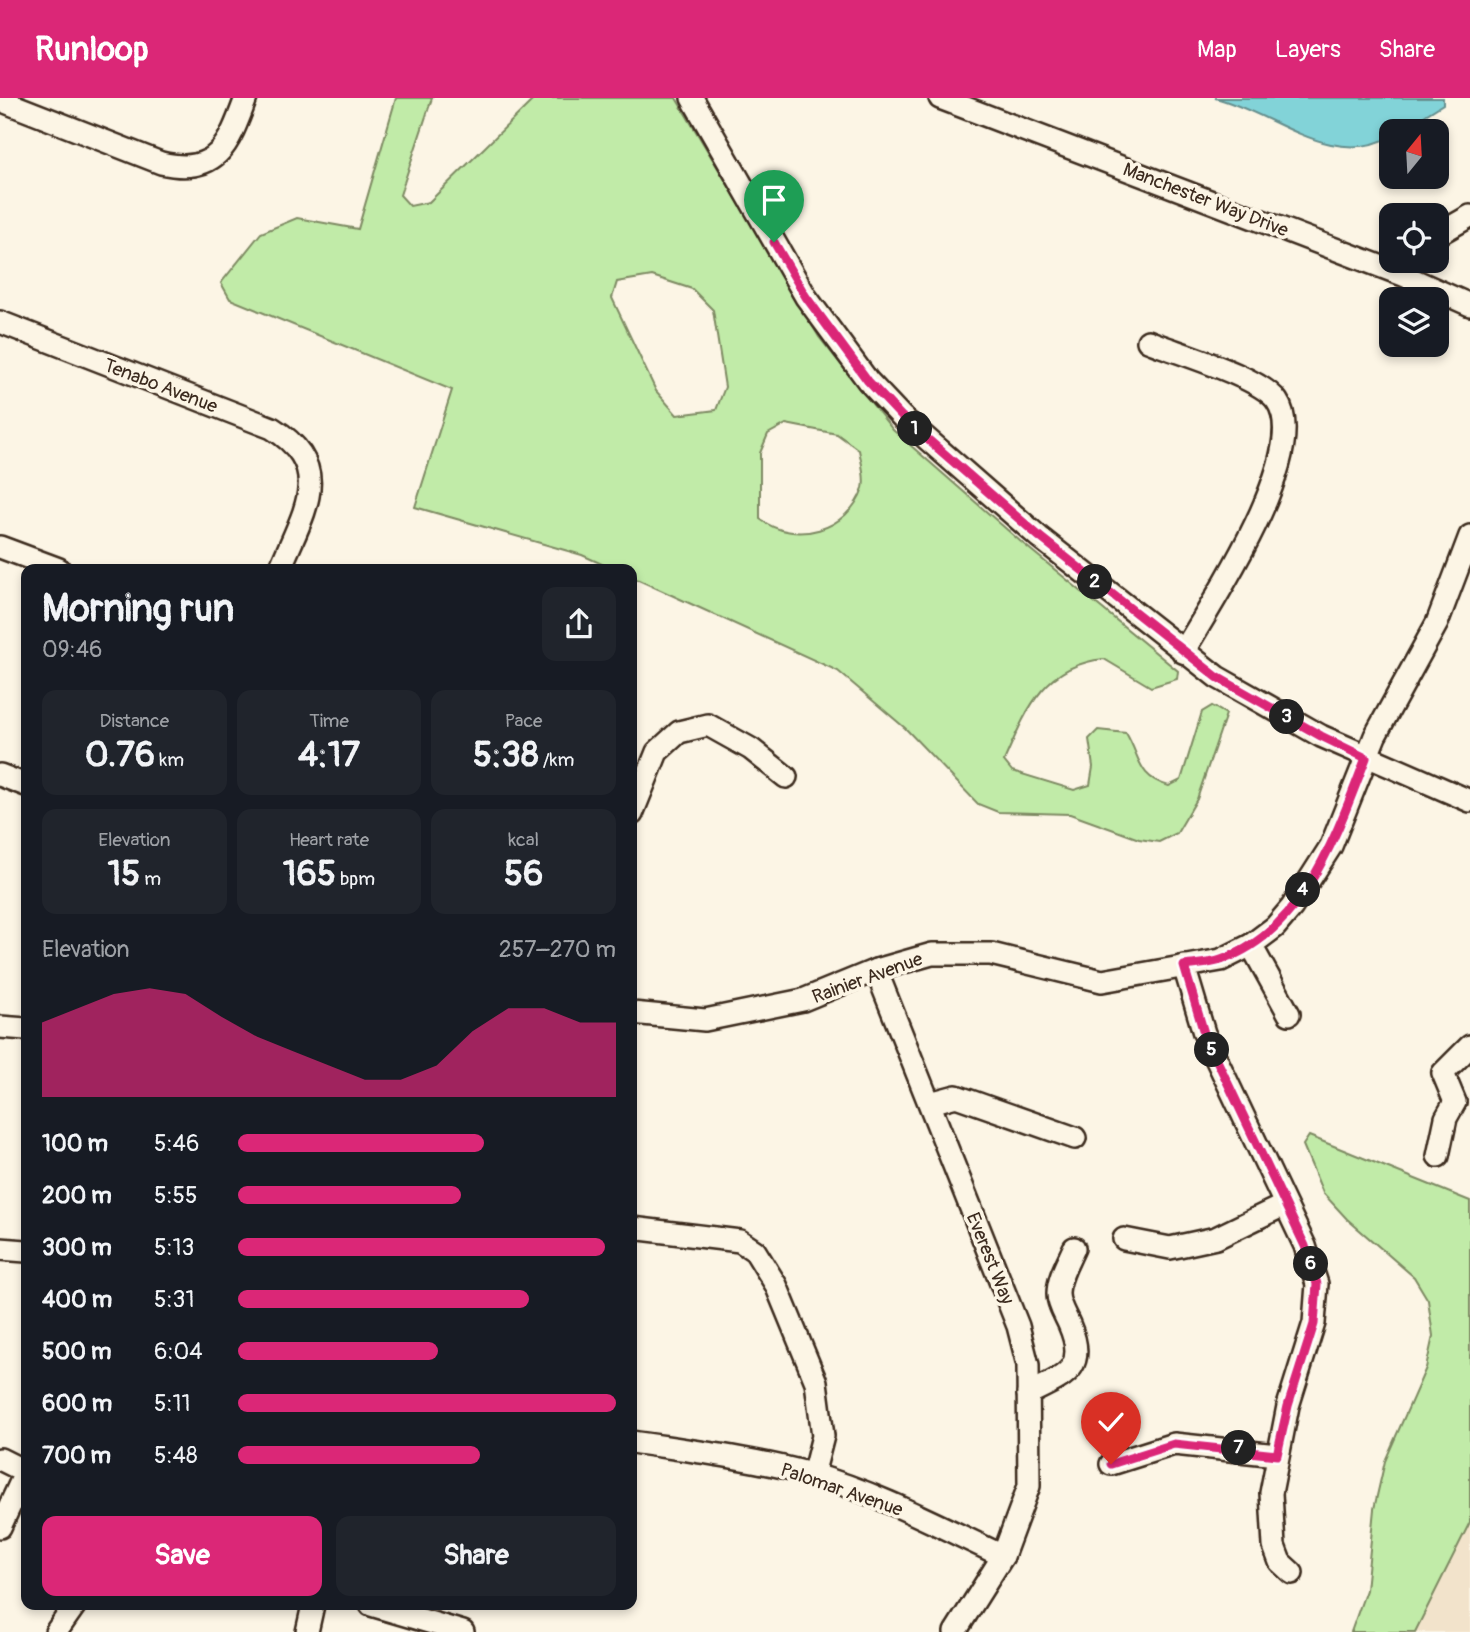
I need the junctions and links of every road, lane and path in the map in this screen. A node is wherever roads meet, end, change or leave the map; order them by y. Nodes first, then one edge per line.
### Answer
1 (246, 98) edge
2 (692, 98) edge
3 (940, 98) edge
4 (0, 100) edge
5 (1470, 216) edge
6 (1449, 228) edge
7 (1379, 258) edge
8 (1415, 273) edge
9 (1470, 305) edge
10 (0, 323) edge
11 (1148, 341) dead end
12 (1470, 536) edge
13 (0, 547) edge
14 (46, 564) edge
15 (282, 564) edge
16 (1183, 652) junction
17 (1366, 758) junction
18 (0, 775) edge
19 (786, 777) dead end
20 (21, 783) edge
21 (1470, 801) edge
22 (637, 802) edge
23 (1251, 945) junction
24 (1184, 966) junction
25 (876, 970) junction
26 (637, 1013) edge
27 (1289, 1014) dead end
28 (0, 1027) edge
29 (21, 1029) edge
30 (1470, 1046) edge
31 (1455, 1069) edge
32 (930, 1103) junction
33 (1470, 1104) edge
34 (1449, 1114) junction
35 (1075, 1138) dead end
36 (1438, 1156) dead end
37 (1284, 1205) junction
38 (637, 1229) edge
39 (1124, 1239) dead end
40 (1074, 1248) dead end
41 (0, 1250) edge
42 (21, 1251) edge
43 (1028, 1394) junction
44 (637, 1443) edge
45 (1277, 1455) junction
46 (0, 1459) edge
47 (1111, 1464) dead end
48 (21, 1469) edge
49 (813, 1475) junction
50 (21, 1482) edge
51 (0, 1527) edge
52 (1003, 1556) junction
53 (1292, 1573) dead end
54 (71, 1610) edge
55 (312, 1610) edge
56 (385, 1610) edge
57 (440, 1630) edge
58 (959, 1631) edge
59 (56, 1632) edge
60 (307, 1632) edge
61 (463, 1632) edge

1 - 4 street
2 - 16 street
3 - 7 street, Manchester Way Drive
5 - 6 street
8 - 9 street, Manchester Way Drive
10 - 15 street, Tenabo Avenue
11 - 16 street
12 - 17 street, Rainier Avenue
13 - 14 street
16 - 17 street
17 - 21 street
17 - 23 street, Rainier Avenue
18 - 20 street
19 - 22 street
23 - 24 street, Rainier Avenue
23 - 27 street
24 - 25 street, Rainier Avenue
24 - 37 street
25 - 26 street, Rainier Avenue
25 - 32 street, Everest Way
28 - 29 street
30 - 31 street
31 - 34 street
32 - 35 street
32 - 43 street, Everest Way
33 - 34 street
34 - 36 street
37 - 39 street
37 - 45 street
38 - 49 street
40 - 43 street
41 - 42 street
43 - 52 street, Everest Way
44 - 49 street, Palomar Avenue
45 - 47 street
45 - 53 street
46 - 48 street
49 - 52 street, Palomar Avenue
50 - 51 street
52 - 58 street, Everest Way
54 - 59 street
55 - 60 street
56 - 57 street
57 - 61 street

